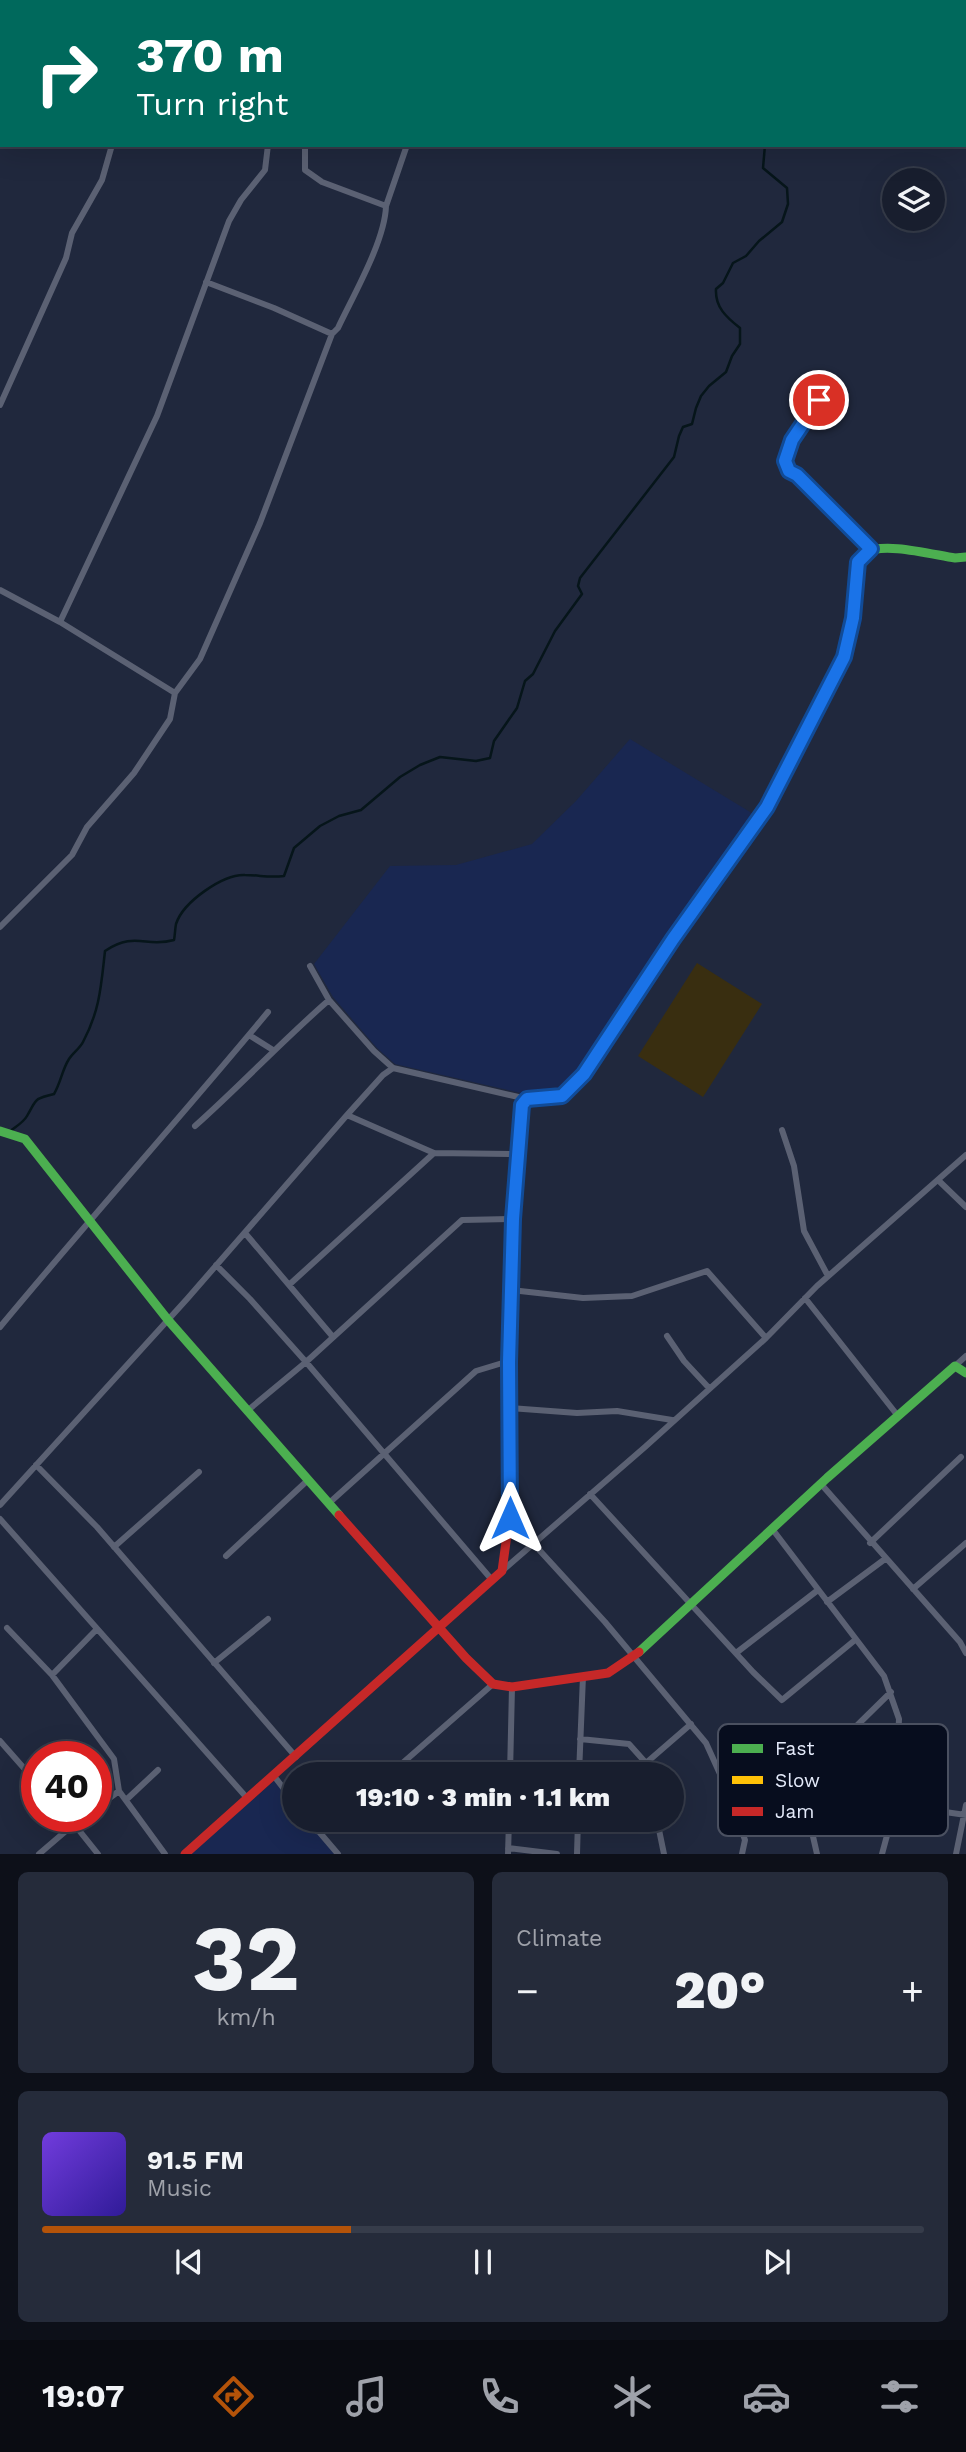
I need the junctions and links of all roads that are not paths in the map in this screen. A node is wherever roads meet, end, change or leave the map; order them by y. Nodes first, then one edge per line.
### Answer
1 (111, 147) edge
2 (268, 147) edge
3 (305, 147) edge
4 (406, 147) edge
5 (386, 206) junction
6 (206, 282) junction
7 (332, 334) junction
8 (832, 380) dead end
9 (0, 405) edge
10 (871, 549) junction
11 (966, 557) edge
12 (0, 590) edge
13 (60, 622) junction
14 (175, 693) junction
15 (0, 928) edge
16 (310, 966) dead end
17 (329, 999) junction
18 (268, 1012) dead end
19 (249, 1035) junction
20 (273, 1050) junction
21 (393, 1068) junction
22 (527, 1099) junction
23 (347, 1115) junction
24 (195, 1126) dead end
25 (782, 1130) dead end
26 (0, 1131) edge
27 (433, 1153) junction
28 (517, 1154) junction
29 (966, 1156) edge
30 (937, 1180) junction
31 (966, 1207) edge
32 (513, 1219) junction
33 (88, 1221) junction
34 (245, 1233) junction
35 (216, 1265) junction
36 (828, 1276) junction
37 (290, 1284) junction
38 (511, 1290) junction
39 (804, 1298) junction
40 (168, 1320) junction
41 (0, 1327) edge
42 (667, 1336) dead end
43 (333, 1337) junction
44 (766, 1338) junction
45 (966, 1356) edge
46 (306, 1362) junction
47 (509, 1362) junction
48 (955, 1366) junction
49 (966, 1373) edge
50 (709, 1388) junction
51 (510, 1408) junction
52 (247, 1412) junction
53 (898, 1416) junction
54 (672, 1420) junction
55 (383, 1454) junction
56 (961, 1457) dead end
57 (36, 1465) junction
58 (199, 1472) dead end
59 (308, 1480) junction
60 (821, 1484) junction
61 (590, 1494) junction
62 (328, 1504) junction
63 (0, 1505) edge
64 (510, 1518) junction
65 (0, 1519) edge
66 (773, 1530) junction
67 (870, 1543) junction
68 (966, 1543) edge
69 (533, 1544) junction
70 (114, 1547) junction
71 (226, 1556) dead end
72 (885, 1559) junction
73 (502, 1571) junction
74 (492, 1580) junction
75 (913, 1589) junction
76 (818, 1590) junction
77 (827, 1602) junction
78 (691, 1603) junction
79 (268, 1619) dead end
80 (440, 1627) junction
81 (7, 1628) dead end
82 (96, 1630) junction
83 (966, 1636) edge
84 (855, 1640) junction
85 (960, 1642) junction
86 (736, 1653) junction
87 (966, 1653) edge
88 (634, 1656) junction
89 (214, 1663) junction
90 (52, 1675) junction
91 (583, 1676) junction
92 (493, 1684) junction
93 (512, 1687) junction
94 (891, 1692) junction
95 (691, 1724) junction
96 (858, 1724) edge
97 (899, 1724) edge
98 (580, 1739) junction
99 (1, 1743) edge
100 (296, 1757) junction
101 (404, 1762) edge
102 (510, 1762) edge
103 (579, 1762) edge
104 (645, 1762) edge
105 (647, 1762) edge
106 (21, 1765) edge
107 (158, 1770) dead end
108 (718, 1770) edge
109 (274, 1776) junction
110 (282, 1786) edge
111 (119, 1791) junction
112 (112, 1796) edge
113 (247, 1798) junction
114 (126, 1800) junction
115 (966, 1805) edge
116 (965, 1815) edge
117 (64, 1832) edge
118 (81, 1832) edge
119 (318, 1832) edge
120 (509, 1832) edge
121 (577, 1832) edge
122 (660, 1832) edge
123 (744, 1836) edge
124 (887, 1836) edge
125 (508, 1851) edge
126 (39, 1853) edge
127 (98, 1853) edge
128 (166, 1853) edge
129 (185, 1853) edge
130 (338, 1853) edge
131 (557, 1853) edge
132 (576, 1853) edge
133 (664, 1853) edge
134 (741, 1853) edge
135 (882, 1853) edge
136 (956, 1853) edge

1 - 9 street
2 - 6 street
3 - 5 street
4 - 5 street
5 - 7 street
6 - 7 street
6 - 13 street
7 - 14 street
8 - 10 street
10 - 11 street
10 - 22 street
12 - 13 street
13 - 14 street
14 - 15 street
16 - 17 street
17 - 20 street
17 - 21 street
18 - 19 street
19 - 20 street
19 - 33 street
20 - 24 street
21 - 22 street
21 - 23 street
22 - 28 street
23 - 27 street
23 - 34 street
25 - 36 street
26 - 33 street
27 - 28 street
27 - 37 street
28 - 32 street
29 - 30 street
30 - 31 street
30 - 36 street
32 - 38 street
32 - 43 street
33 - 40 street
33 - 41 street
34 - 35 street
34 - 37 street
35 - 40 street
35 - 46 street
36 - 39 street
37 - 43 street
38 - 44 street
38 - 47 street
39 - 44 street
39 - 53 street
40 - 52 street
40 - 57 street
42 - 50 street
43 - 46 street
44 - 50 street
45 - 48 street
46 - 52 street
46 - 55 street
47 - 51 street
47 - 55 street
48 - 49 street
48 - 53 street
50 - 54 street
51 - 54 street
51 - 64 street
52 - 59 street
53 - 60 street
54 - 61 street
55 - 62 street
55 - 74 street
56 - 67 street
57 - 63 street
57 - 70 street
58 - 70 street
59 - 62 street
59 - 71 street
60 - 66 street
60 - 67 street
61 - 69 street
61 - 78 street
62 - 80 street
64 - 69 street
64 - 73 street
65 - 82 street
66 - 76 street
66 - 78 street
67 - 72 street
68 - 75 street
69 - 73 street
69 - 88 street
70 - 89 street
72 - 75 street
72 - 77 street
73 - 74 street
74 - 80 street
75 - 85 street
76 - 77 street
76 - 86 street
77 - 84 street
78 - 86 street
78 - 88 street
79 - 89 street
80 - 92 street
80 - 100 street
81 - 90 street
82 - 90 street
82 - 113 street
83 - 85 street
84 - 86 street
84 - 94 street
85 - 87 street
88 - 91 street
88 - 95 street
89 - 100 street
90 - 111 street
91 - 93 street
91 - 98 street
92 - 93 street
92 - 101 street
93 - 102 street
94 - 96 street
94 - 97 street
95 - 105 street
95 - 108 street
98 - 103 street
98 - 104 street
99 - 106 street
100 - 109 street
107 - 114 street
109 - 110 street
109 - 113 street
111 - 112 street
111 - 114 street
113 - 129 street
114 - 128 street
115 - 116 street
116 - 136 street
117 - 126 street
118 - 127 street
119 - 130 street
120 - 125 street
121 - 132 street
122 - 133 street
123 - 134 street
124 - 135 street
125 - 131 street

